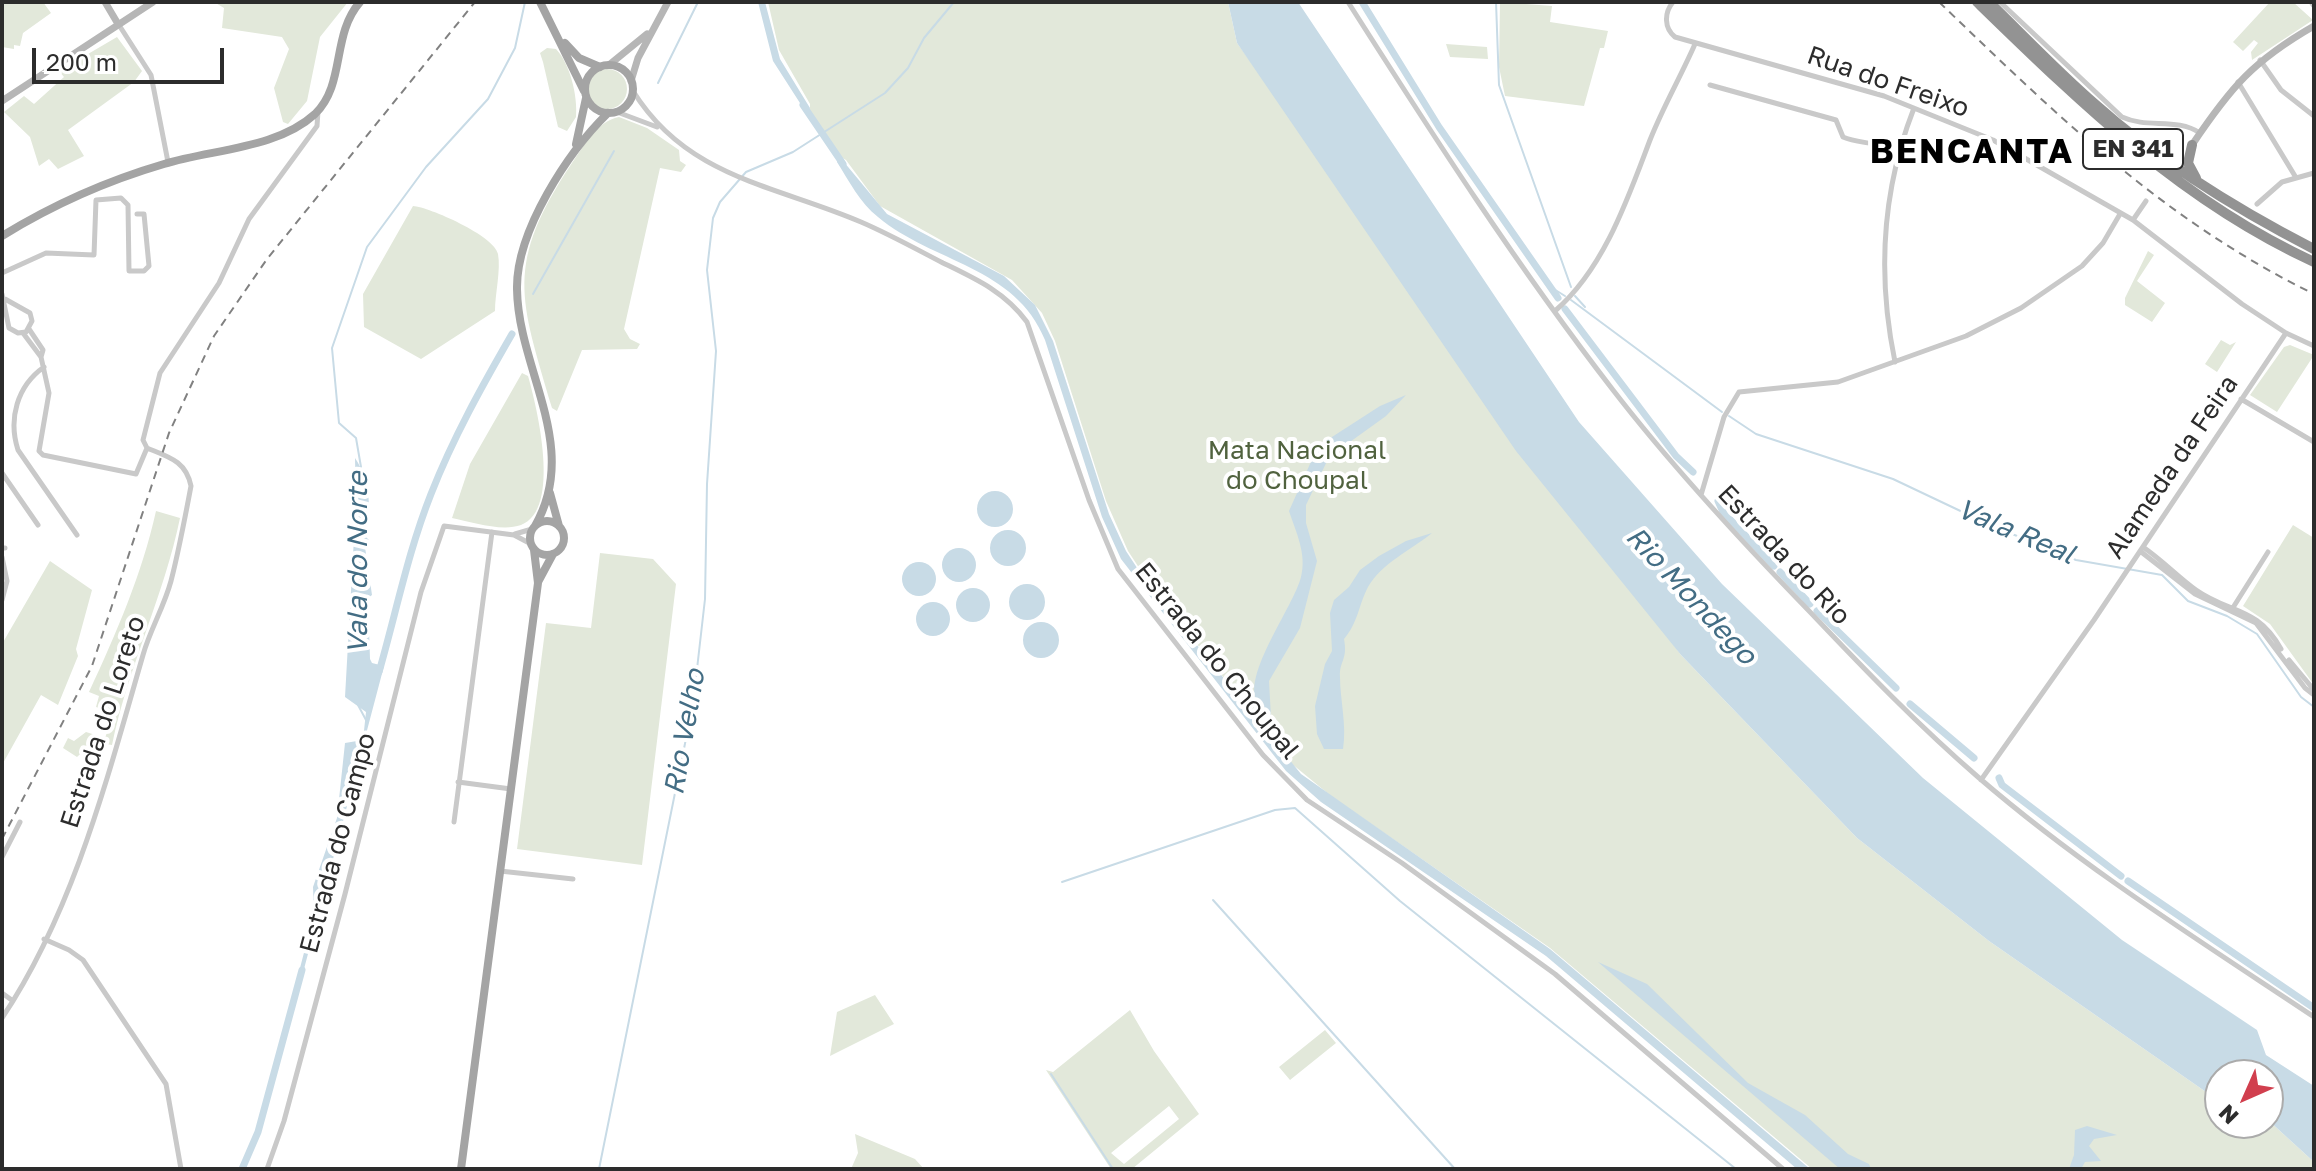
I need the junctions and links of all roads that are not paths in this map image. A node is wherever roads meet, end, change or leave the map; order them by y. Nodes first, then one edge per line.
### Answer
1 (105, 2) edge
2 (153, 2) edge
3 (360, 2) edge
4 (540, 2) edge
5 (668, 2) edge
6 (1348, 2) edge
7 (1673, 2) edge
8 (1977, 2) edge
9 (1989, 2) edge
10 (2000, 2) edge
11 (118, 24) junction
12 (2314, 26) edge
13 (651, 30) junction
14 (559, 38) junction
15 (1695, 44) junction
16 (2260, 60) junction
17 (605, 66) junction
18 (631, 81) junction
19 (2238, 82) junction
20 (1710, 85) dead end
21 (633, 91) junction
22 (585, 95) junction
23 (2, 101) edge
24 (1914, 108) junction
25 (318, 110) junction
26 (612, 112) junction
27 (2314, 116) edge
28 (661, 129) junction
29 (2200, 133) junction
30 (2192, 145) junction
31 (575, 149) junction
32 (1885, 153) dead end
33 (2158, 154) junction
34 (1896, 155) junction
35 (168, 162) junction
36 (2314, 173) edge
37 (2295, 176) junction
38 (2199, 183) junction
39 (2146, 201) dead end
40 (2257, 204) dead end
41 (137, 214) dead end
42 (2120, 214) junction
43 (2133, 220) junction
44 (2, 236) edge
45 (2314, 249) edge
46 (2314, 262) edge
47 (2, 273) edge
48 (4, 296) edge
49 (1555, 311) junction
50 (29, 329) junction
51 (23, 333) junction
52 (2286, 333) junction
53 (2314, 346) edge
54 (41, 357) junction
55 (1895, 362) junction
56 (44, 367) junction
57 (2241, 399) junction
58 (2314, 442) edge
59 (147, 448) junction
60 (2, 473) edge
61 (550, 491) junction
62 (1701, 495) junction
63 (38, 525) dead end
64 (534, 527) junction
65 (559, 527) junction
66 (492, 532) junction
67 (77, 535) dead end
68 (514, 535) junction
69 (532, 547) junction
70 (2141, 549) junction
71 (2268, 552) dead end
72 (553, 554) junction
73 (2, 557) edge
74 (7, 571) junction
75 (2, 579) edge
76 (538, 583) junction
77 (2, 600) edge
78 (2234, 606) junction
79 (2314, 692) edge
80 (1981, 780) junction
81 (458, 782) junction
82 (511, 789) junction
83 (20, 822) dead end
84 (454, 822) dead end
85 (2, 857) edge
86 (500, 871) junction
87 (573, 879) dead end
88 (44, 939) junction
89 (2, 993) edge
90 (13, 1001) junction
91 (2314, 1017) edge
92 (2, 1018) edge
93 (181, 1169) edge
94 (267, 1169) edge
95 (461, 1169) edge
96 (1783, 1169) edge

1 - 11 street
2 - 11 street
3 - 25 main road
4 - 14 main road
5 - 13 street
6 - 49 street, Estrada do Rio
7 - 15 street, Rua do Freixo
8 - 46 highway, EN 341
9 - 33 highway, EN 341
10 - 29 street
11 - 23 street
11 - 35 street
12 - 16 street
13 - 17 street
13 - 18 street
14 - 17 main road
14 - 22 main road
15 - 24 street, Rua do Freixo
15 - 49 street
16 - 19 street
16 - 27 street
17 - 18 main road
17 - 22 main road
18 - 21 main road
19 - 29 street
19 - 37 street
20 - 34 street
21 - 26 main road
21 - 28 street, Estrada do Choupal
22 - 26 main road
22 - 31 main road
24 - 34 street
24 - 42 street, Rua do Freixo
25 - 35 main road
25 - 59 street
26 - 28 street, Estrada do Choupal
26 - 31 main road
28 - 96 street, Estrada do Choupal
29 - 30 street
30 - 33 highway
30 - 38 highway
31 - 61 main road
32 - 34 street
33 - 38 highway, EN 341
34 - 55 street
35 - 44 main road
36 - 37 street
37 - 40 street
38 - 45 highway
39 - 43 street
41 - 47 street
42 - 43 street, Rua do Freixo
42 - 55 street
43 - 52 street, Rua do Freixo
48 - 50 street
48 - 51 street
49 - 62 street, Estrada do Rio
50 - 51 street
50 - 54 street
51 - 54 street
52 - 53 street, Rua do Freixo
52 - 57 street, Alameda da Feira
54 - 56 street
55 - 62 street
56 - 59 street
56 - 67 street
57 - 58 street
57 - 70 street, Alameda da Feira
59 - 88 street, Estrada do Loreto
60 - 63 street
61 - 64 main road
61 - 65 main road
62 - 80 street, Estrada do Rio
64 - 65 main road
64 - 68 street
64 - 69 main road
65 - 72 main road
66 - 68 street
66 - 81 street
66 - 94 street, Estrada do Campo
68 - 69 street
69 - 72 main road
69 - 76 main road
70 - 78 street
70 - 79 street
70 - 80 street, Alameda da Feira
71 - 78 street
72 - 76 main road
73 - 74 street
74 - 75 street
74 - 77 street
76 - 82 main road
78 - 79 street
80 - 91 street, Estrada do Rio
81 - 82 street
81 - 84 street
82 - 86 main road
83 - 85 street
86 - 87 street
86 - 95 main road
88 - 90 street, Estrada do Loreto
88 - 93 street
89 - 90 street
90 - 92 street, Estrada do Loreto

